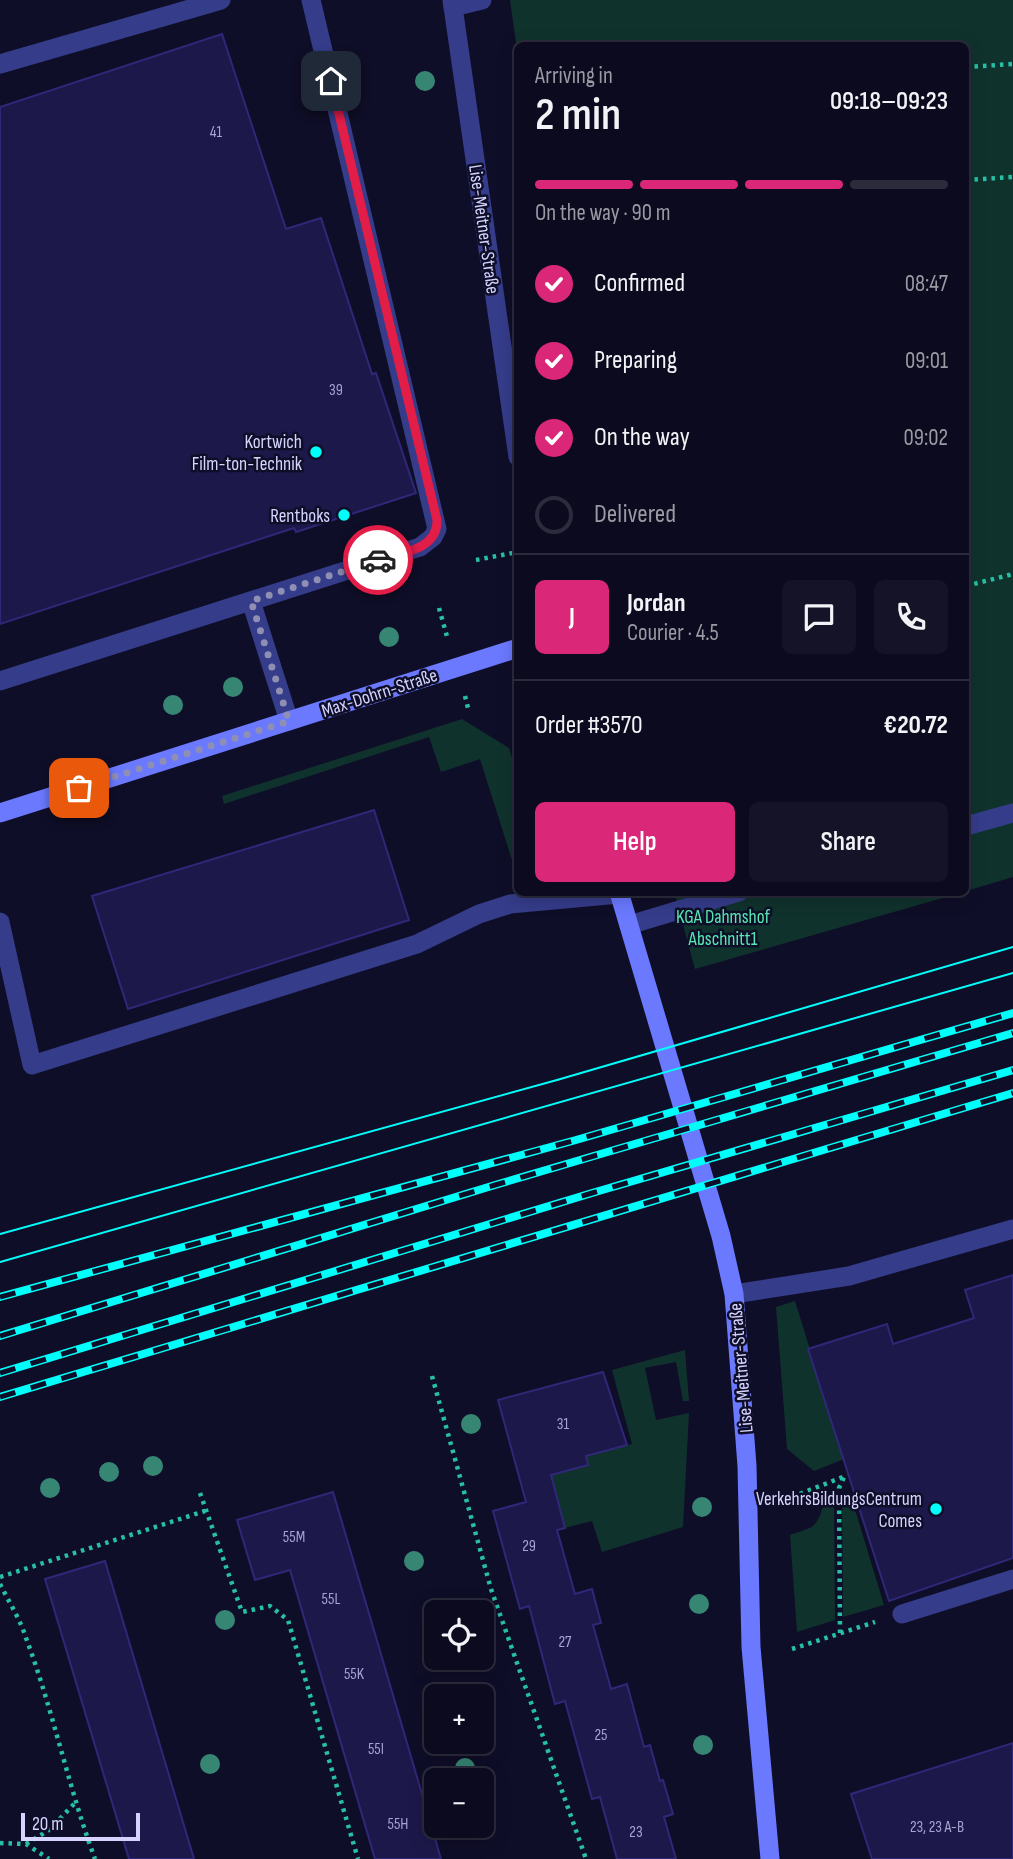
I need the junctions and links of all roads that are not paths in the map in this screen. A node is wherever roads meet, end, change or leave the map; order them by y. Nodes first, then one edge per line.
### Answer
1 (221, 0) edge
2 (311, 0) edge
3 (482, 0) edge
4 (453, 3) edge
5 (0, 64) edge
6 (514, 429) edge
7 (251, 601) junction
8 (514, 649) edge
9 (0, 681) edge
10 (289, 721) junction
11 (0, 813) edge
12 (1013, 813) edge
13 (969, 825) edge
14 (589, 896) edge
15 (620, 896) edge
16 (726, 896) edge
17 (0, 922) edge
18 (629, 925) junction
19 (1013, 1229) edge
20 (734, 1294) junction
21 (1013, 1579) edge
22 (902, 1614) dead end
23 (770, 1859) edge

1 - 5 street
2 - 7 street
3 - 4 street
4 - 6 street, Lise-Meitner-Straße
7 - 9 street
7 - 10 street
8 - 10 main road, Max-Dohrn-Straße
10 - 11 main road, Max-Dohrn-Straße
12 - 13 street
14 - 17 street
15 - 18 main road, Lise-Meitner-Straße
16 - 18 street
18 - 20 main road, Lise-Meitner-Straße
19 - 20 street
20 - 23 main road, Lise-Meitner-Straße
21 - 22 street

